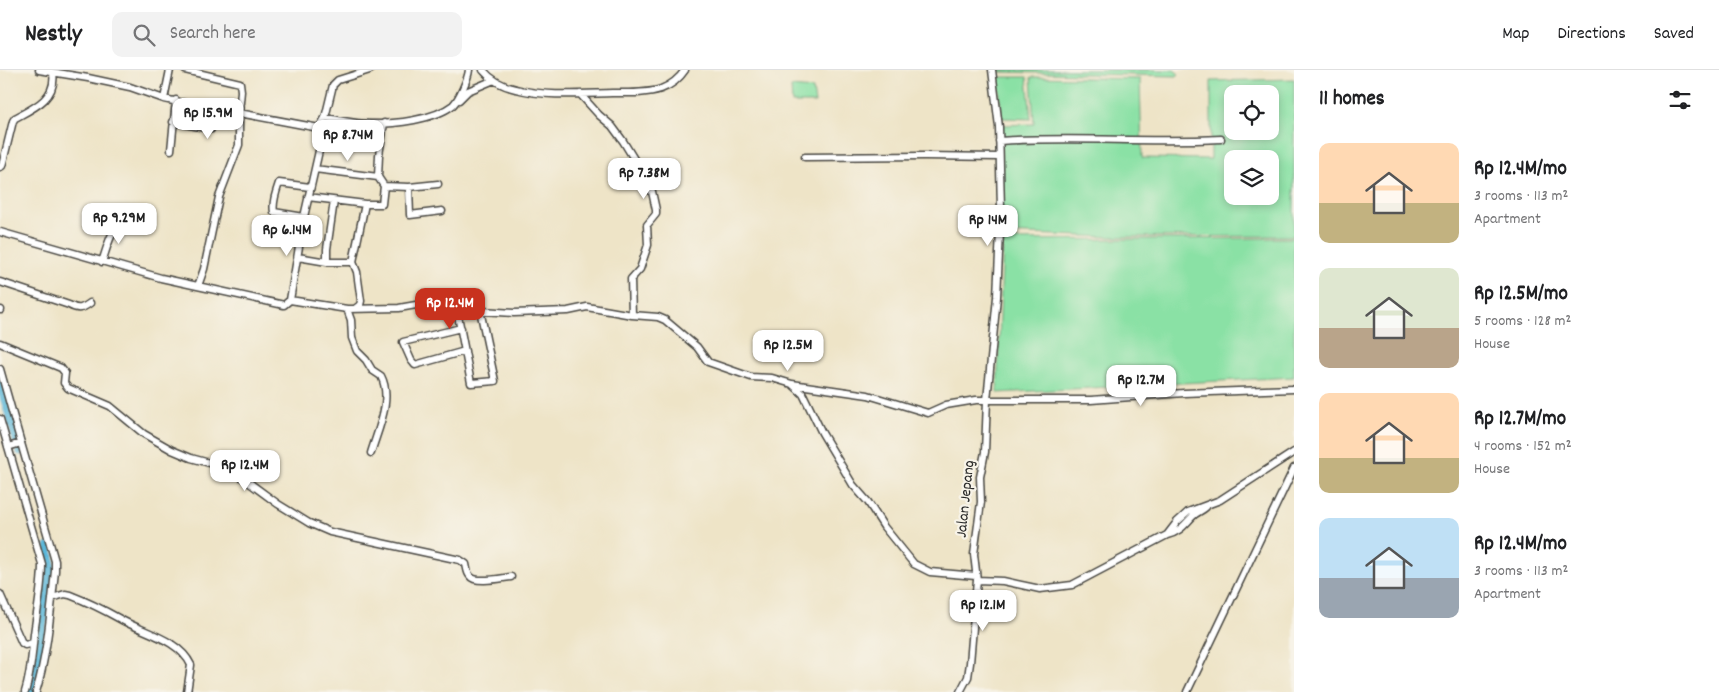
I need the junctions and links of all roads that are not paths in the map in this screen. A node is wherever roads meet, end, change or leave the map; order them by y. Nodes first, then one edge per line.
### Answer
1 (40, 70) edge
2 (169, 70) edge
3 (185, 70) edge
4 (370, 70) edge
5 (469, 70) edge
6 (483, 70) edge
7 (685, 70) edge
8 (992, 70) edge
9 (50, 72) edge
10 (494, 80) junction
11 (580, 94) junction
12 (164, 99) junction
13 (176, 100) junction
14 (454, 104) junction
15 (216, 110) junction
16 (239, 113) junction
17 (325, 118) junction
18 (173, 122) junction
19 (384, 123) junction
20 (319, 128) junction
21 (1220, 139) dead end
22 (999, 142) junction
23 (171, 150) dead end
24 (999, 157) junction
25 (805, 158) dead end
26 (0, 168) edge
27 (315, 169) junction
28 (378, 177) junction
29 (438, 184) dead end
30 (384, 186) junction
31 (310, 187) junction
32 (409, 187) junction
33 (308, 198) junction
34 (334, 201) junction
35 (365, 204) junction
36 (442, 211) dead end
37 (304, 217) junction
38 (132, 220) dead end
39 (0, 232) edge
40 (298, 257) junction
41 (102, 262) junction
42 (327, 262) junction
43 (353, 262) junction
44 (0, 282) edge
45 (198, 286) junction
46 (290, 300) junction
47 (90, 302) dead end
48 (456, 305) junction
49 (356, 308) junction
50 (347, 309) junction
51 (480, 310) junction
52 (632, 315) junction
53 (460, 328) junction
54 (0, 343) edge
55 (465, 351) junction
56 (0, 369) edge
57 (792, 384) junction
58 (1294, 389) edge
59 (987, 400) junction
60 (0, 419) edge
61 (14, 445) junction
62 (1294, 452) edge
63 (371, 453) dead end
64 (1294, 468) edge
65 (511, 577) dead end
66 (977, 578) junction
67 (0, 594) edge
68 (52, 598) junction
69 (36, 635) junction
70 (46, 635) junction
71 (33, 643) junction
72 (25, 692) edge
73 (36, 692) edge
74 (187, 692) edge
75 (960, 692) edge
76 (1188, 692) edge

1 - 9 street
2 - 12 street
3 - 16 street
4 - 17 street
5 - 14 street
6 - 10 street
7 - 11 street
8 - 22 street, Jalan Jepang
9 - 12 street
9 - 26 street
10 - 11 street
10 - 14 street
11 - 52 street
12 - 13 street
13 - 15 street
13 - 18 street
14 - 19 street
15 - 16 street
15 - 18 street
16 - 20 street
16 - 45 street
17 - 19 street
17 - 20 street
18 - 23 street
19 - 28 street
20 - 27 street
21 - 22 street
22 - 24 street, Jalan Jepang
24 - 25 street
24 - 59 street, Jalan Jepang
27 - 28 street
27 - 31 street
28 - 30 street
29 - 32 street
30 - 32 street
30 - 35 street
31 - 33 street
31 - 37 street
32 - 36 street
33 - 34 street
33 - 37 street
34 - 35 street
34 - 42 street
35 - 43 street
37 - 40 street
38 - 41 street
39 - 41 street
40 - 42 street
40 - 46 street
41 - 45 street
42 - 43 street
43 - 49 street
44 - 47 street
45 - 46 street
46 - 50 street
48 - 49 street
48 - 51 street
48 - 53 street
49 - 50 street
50 - 63 street
51 - 52 street
51 - 55 street
52 - 57 street
53 - 55 street
53 - 55 street
54 - 65 street
56 - 61 street
57 - 59 street
57 - 66 street
58 - 59 street
59 - 66 street, Jalan Jepang
60 - 61 street
61 - 68 street
61 - 69 street
62 - 66 street
64 - 76 street
66 - 75 street, Jalan Jepang
67 - 71 street
68 - 70 street
68 - 74 street
69 - 70 street
69 - 71 street
70 - 73 street
71 - 72 street

